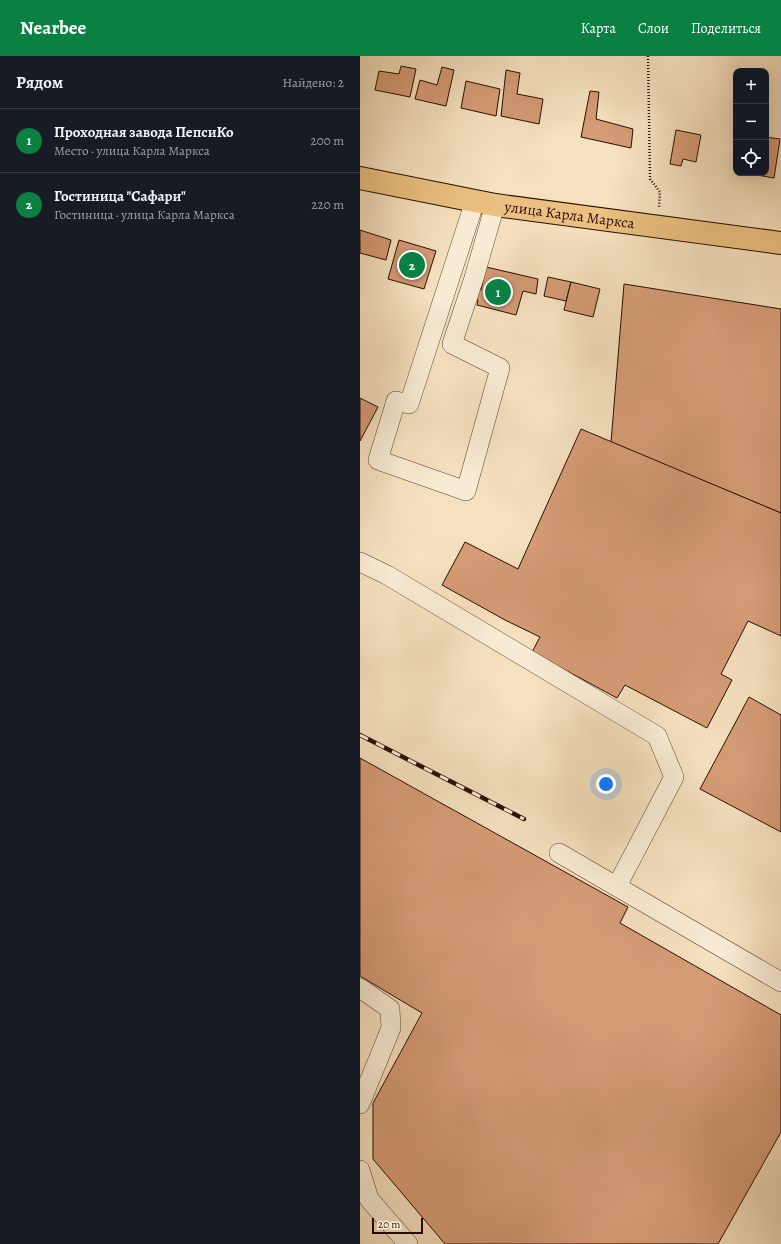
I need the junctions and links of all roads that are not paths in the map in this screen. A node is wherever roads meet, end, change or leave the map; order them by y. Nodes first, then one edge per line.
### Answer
1 (360, 178) edge
2 (485, 203) junction
3 (781, 243) edge
4 (360, 562) edge
5 (559, 853) dead end
6 (617, 886) junction
7 (781, 982) edge
8 (360, 988) edge
9 (360, 1104) edge
10 (360, 1170) edge
11 (365, 1205) edge
12 (408, 1244) edge

1 - 2 main road, улица Карла Маркса
2 - 2 street
2 - 3 main road, улица Карла Маркса
4 - 6 street
5 - 6 street
6 - 7 street
8 - 9 street
10 - 11 street
11 - 12 street

